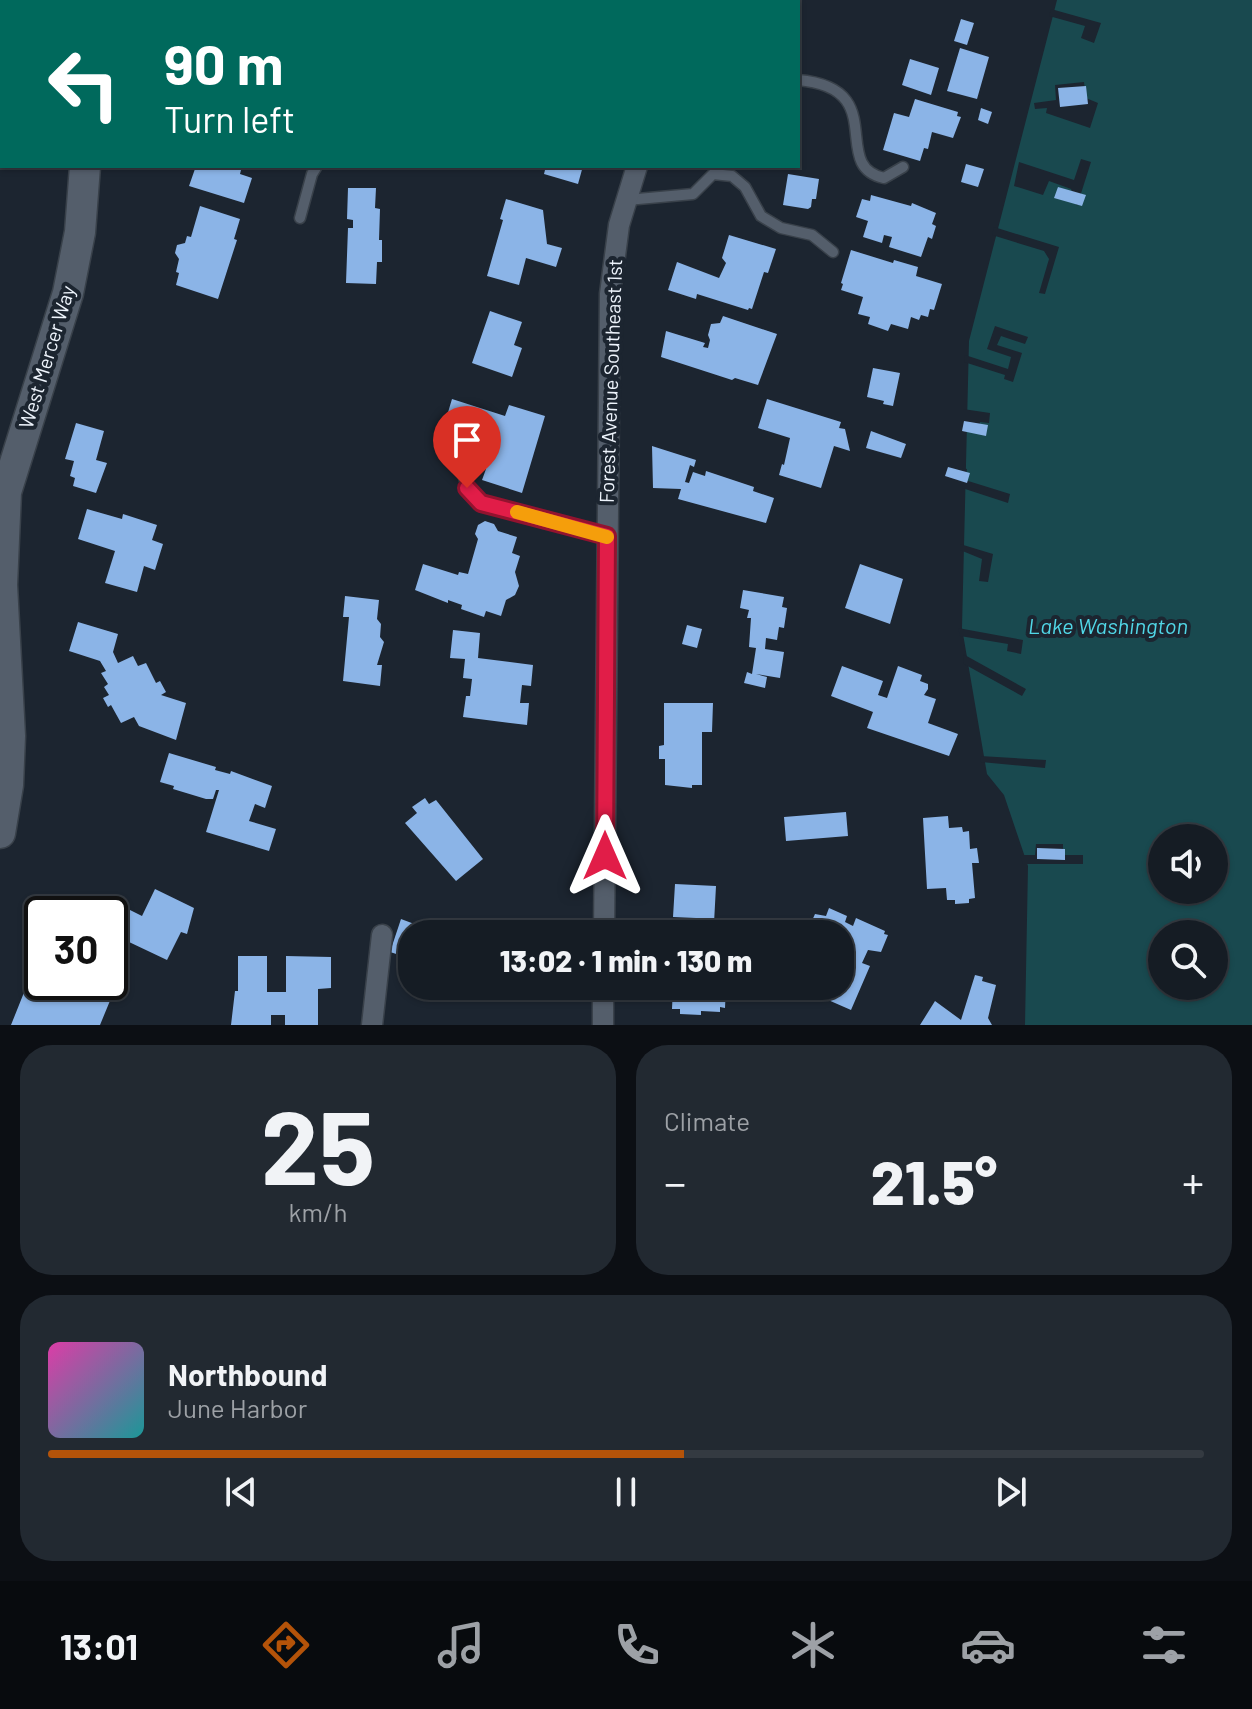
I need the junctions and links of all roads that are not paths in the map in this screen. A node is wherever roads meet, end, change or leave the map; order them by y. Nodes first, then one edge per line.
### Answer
1 (800, 80) edge
2 (903, 167) dead end
3 (85, 168) edge
4 (316, 168) edge
5 (636, 168) edge
6 (627, 200) junction
7 (300, 218) dead end
8 (833, 252) dead end
9 (454, 442) dead end
10 (3, 490) edge
11 (607, 536) junction
12 (0, 833) edge
13 (604, 920) edge
14 (382, 935) dead end
15 (603, 1000) edge
16 (372, 1025) edge
17 (603, 1025) edge

1 - 2 lane
3 - 10 street, West Mercer Way
4 - 7 lane
5 - 6 street, Forest Avenue Southeast 1st
6 - 8 lane
6 - 11 street, Forest Avenue Southeast 1st
9 - 11 lane
10 - 12 street, West Mercer Way
11 - 13 street, Forest Avenue Southeast 1st
14 - 16 street
15 - 17 street

